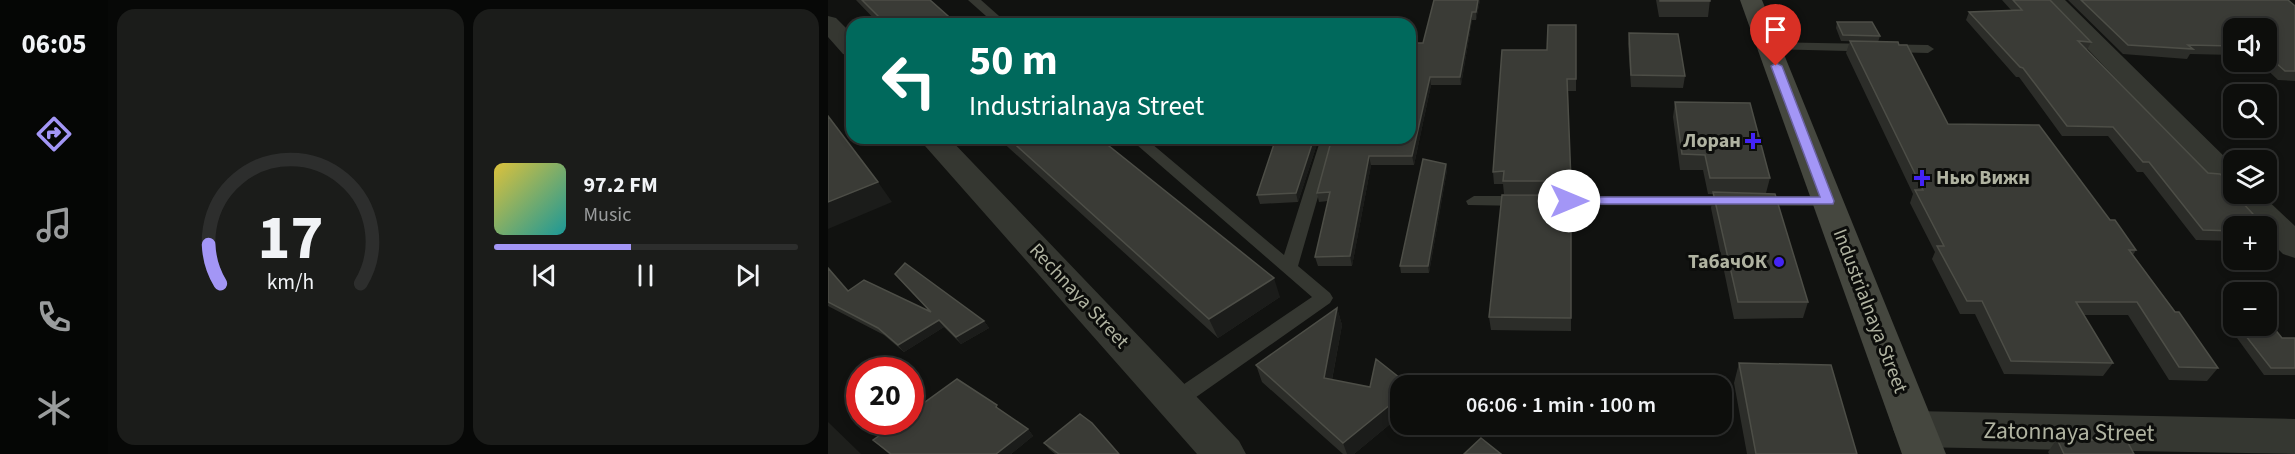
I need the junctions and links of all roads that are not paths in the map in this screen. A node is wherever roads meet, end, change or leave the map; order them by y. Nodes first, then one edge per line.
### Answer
1 (974, 0) edge
2 (1751, 0) edge
3 (2052, 0) edge
4 (995, 18) edge
5 (828, 23) edge
6 (846, 42) edge
7 (1769, 46) junction
8 (1928, 49) dead end
9 (938, 144) edge
10 (1143, 144) edge
11 (1326, 144) edge
12 (2223, 173) edge
13 (1474, 201) dead end
14 (1828, 201) junction
15 (2253, 204) edge
16 (2295, 246) edge
17 (1289, 268) junction
18 (1175, 402) junction
19 (2295, 437) edge
20 (1919, 442) edge
21 (1224, 454) edge

1 - 4 lane
2 - 7 main road, Industrialnaya Street
3 - 12 street
5 - 6 street
7 - 8 lane
7 - 14 main road, Industrialnaya Street
9 - 18 street, Rechnaya Street
10 - 17 lane
11 - 17 lane
13 - 14 lane
14 - 20 main road, Industrialnaya Street
15 - 16 street
17 - 18 lane
18 - 21 street, Rechnaya Street
19 - 20 street, Zatonnaya Street

